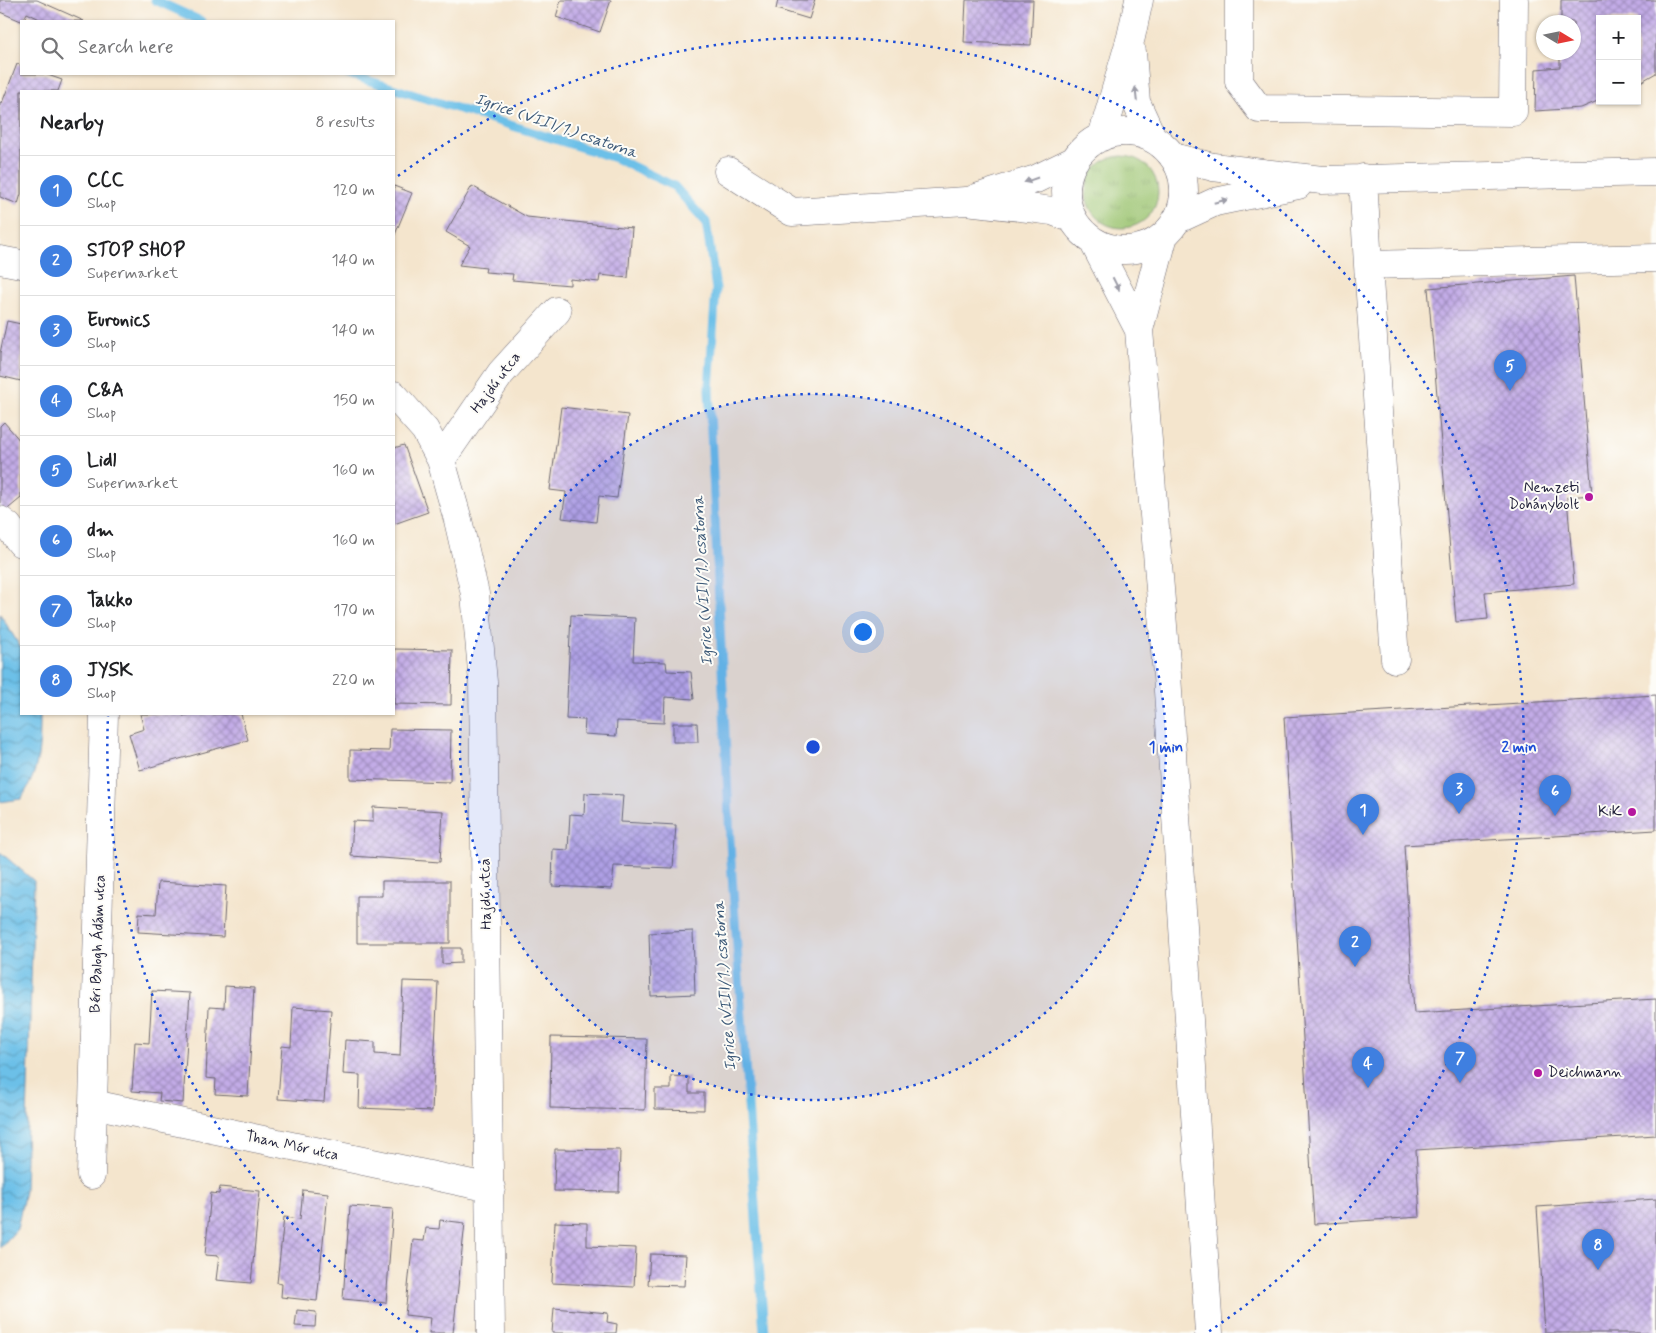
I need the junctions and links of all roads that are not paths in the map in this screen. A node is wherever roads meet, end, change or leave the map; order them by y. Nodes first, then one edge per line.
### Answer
1 (1139, 0) edge
2 (1240, 0) edge
3 (1514, 0) edge
4 (1131, 37) junction
5 (1102, 137) junction
6 (1153, 139) junction
7 (1173, 157) junction
8 (1075, 160) junction
9 (728, 171) dead end
10 (1656, 172) edge
11 (1362, 178) junction
12 (1322, 180) junction
13 (966, 201) junction
14 (1073, 219) junction
15 (1170, 227) junction
16 (1093, 241) junction
17 (1656, 258) edge
18 (0, 260) edge
19 (20, 264) edge
20 (1368, 265) junction
21 (557, 311) dead end
22 (1139, 330) junction
23 (395, 396) edge
24 (441, 460) junction
25 (0, 520) edge
26 (20, 542) edge
27 (1395, 659) dead end
28 (104, 715) edge
29 (93, 1104) junction
30 (90, 1175) dead end
31 (490, 1188) junction
32 (491, 1333) edge
33 (1209, 1333) edge

1 - 4 street
2 - 3 street
4 - 5 street
6 -> 4 street
5 - 6 street
5 - 8 street
6 - 7 street
7 - 12 street
7 - 15 street
8 -> 13 street
8 - 14 street
9 - 13 street
10 - 11 street
11 - 12 street
11 - 20 street
15 -> 12 street
13 - 14 street
14 - 16 street
15 - 16 street
15 - 22 street
16 -> 22 street
17 - 20 street
18 - 19 street
20 - 27 street
21 - 24 street, Hajdú utca
22 - 33 street
23 - 24 street, Hajdú utca
24 - 31 street, Hajdú utca
25 - 26 street
28 - 29 street, Béri Balogh Ádám utca
29 - 30 street, Béri Balogh Ádám utca
29 - 31 street, Than Mór utca
31 - 32 street, Hajdú utca

